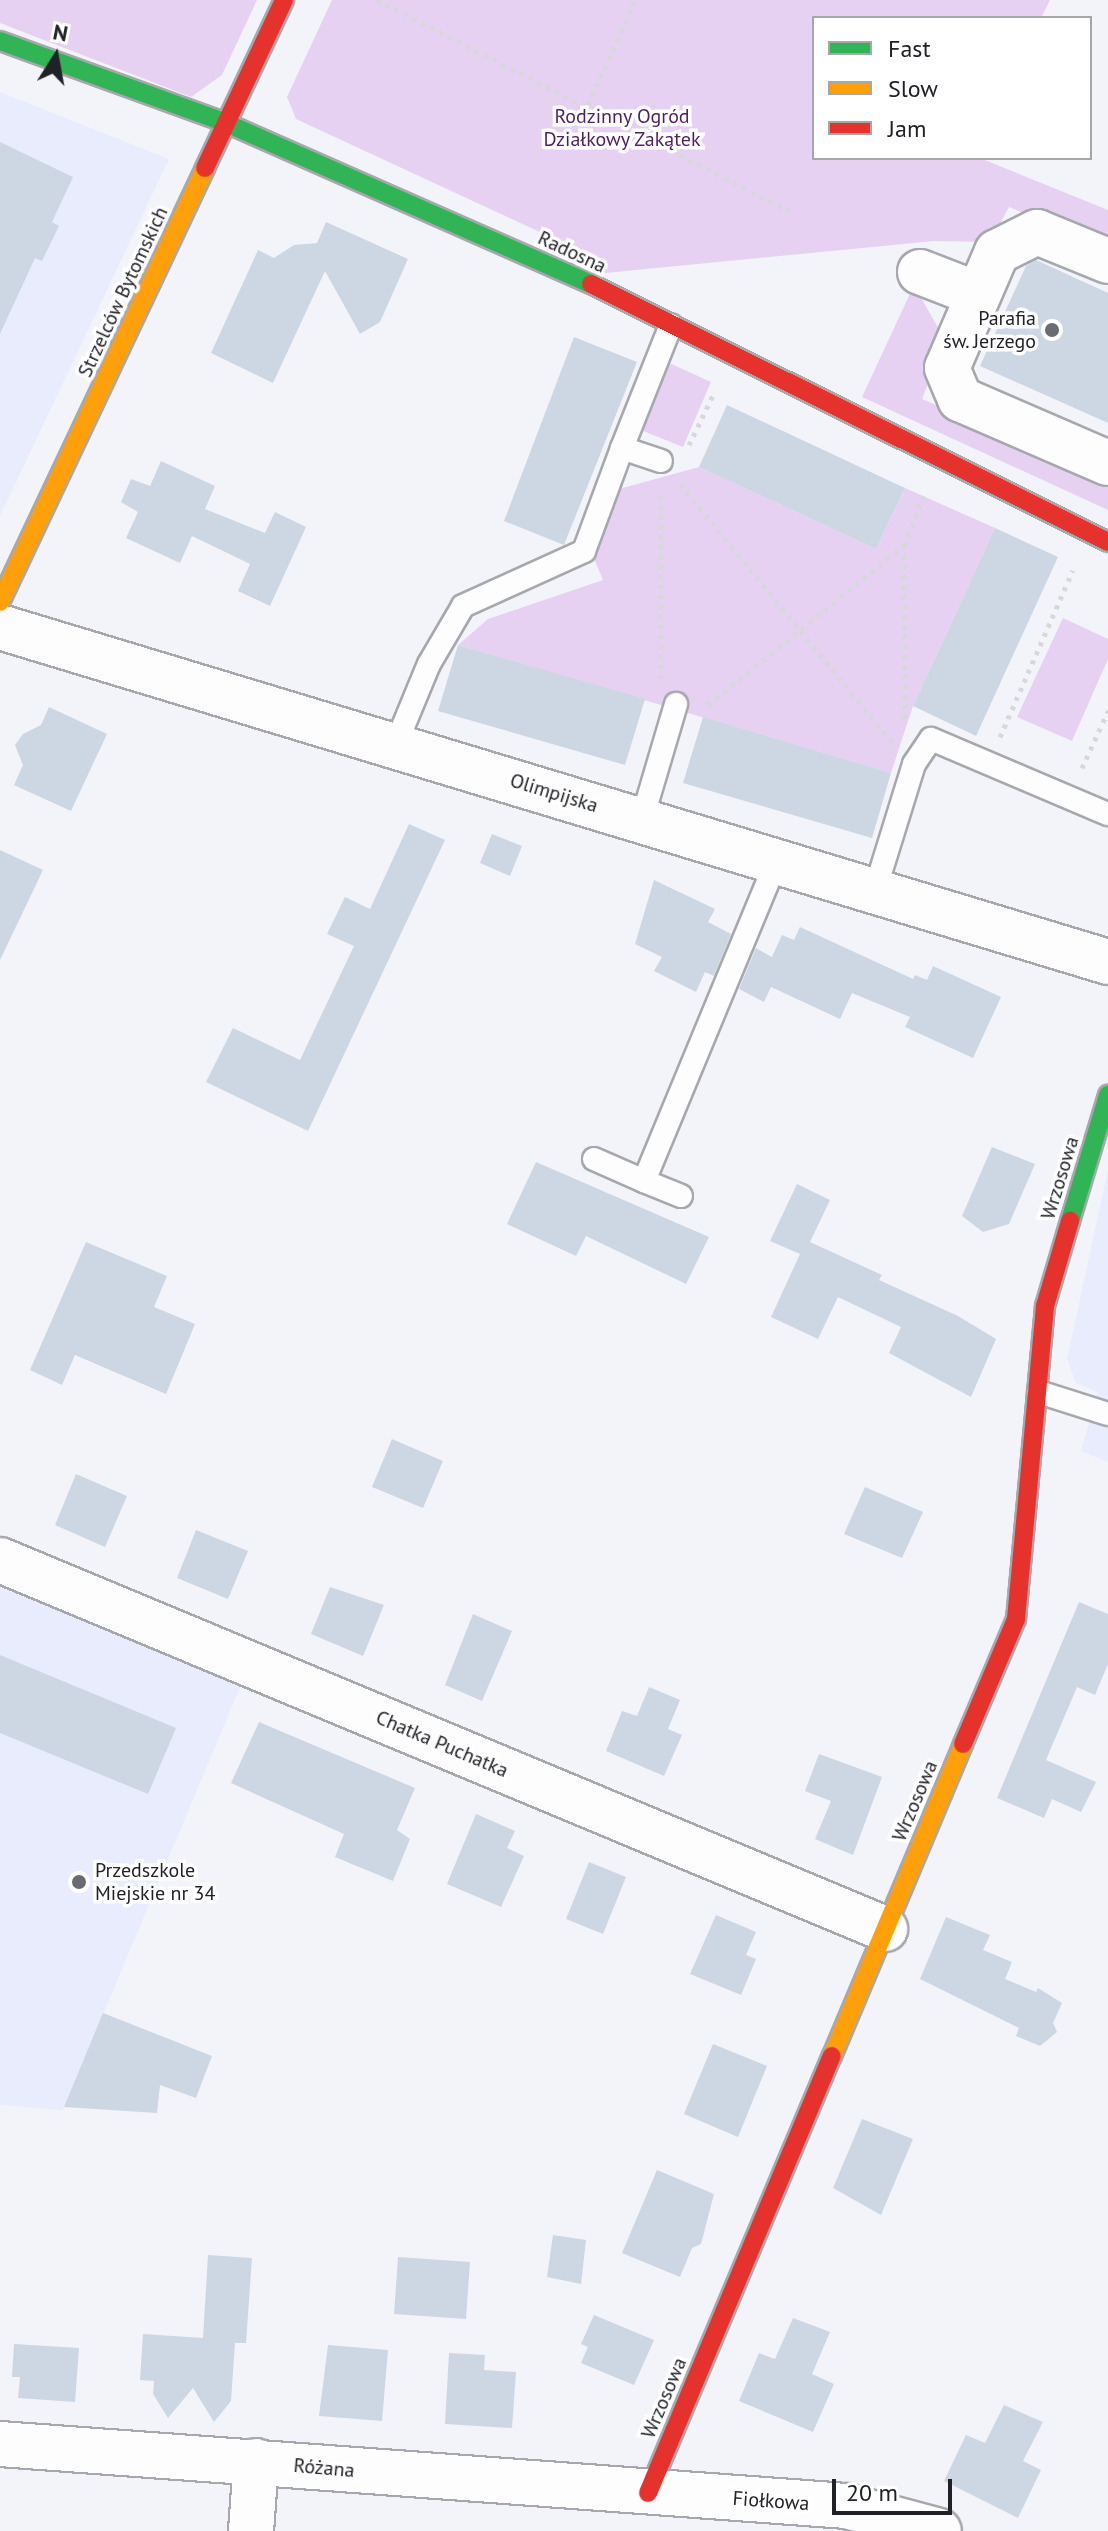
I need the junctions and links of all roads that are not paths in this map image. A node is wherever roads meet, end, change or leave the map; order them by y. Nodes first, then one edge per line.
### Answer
1 (284, 0) edge
2 (0, 41) edge
3 (226, 123) junction
4 (1108, 261) edge
5 (920, 272) dead end
6 (977, 294) junction
7 (671, 325) junction
8 (622, 448) junction
9 (661, 461) road end
10 (1108, 463) edge
11 (1108, 542) edge
12 (0, 602) edge
13 (0, 627) edge
14 (676, 704) road end
15 (395, 746) junction
16 (1108, 814) edge
17 (642, 819) junction
18 (777, 860) junction
19 (875, 890) junction
20 (1108, 962) edge
21 (1108, 1095) edge
22 (594, 1159) dead end
23 (644, 1181) junction
24 (681, 1196) dead end
25 (1039, 1392) junction
26 (1108, 1414) edge
27 (0, 1560) edge
28 (885, 1929) junction
29 (0, 2444) edge
30 (256, 2461) junction
31 (648, 2493) junction
32 (251, 2531) edge
33 (939, 2531) edge

1 - 3 street, Strzelców Bytomskich
2 - 3 street, Radosna
3 - 7 street, Radosna
3 - 12 street, Strzelców Bytomskich
4 - 6 street
5 - 6 street
6 - 10 street
7 - 8 lane
7 - 11 street, Radosna
8 - 9 lane
8 - 15 lane
13 - 15 street, Olimpijska
14 - 17 lane
15 - 17 street, Olimpijska
16 - 19 lane
17 - 18 street, Olimpijska
18 - 19 street, Olimpijska
18 - 23 lane
19 - 20 street, Olimpijska
21 - 25 street, Wrzosowa
22 - 23 lane
23 - 24 lane
25 - 26 lane
25 - 28 street, Wrzosowa
27 - 28 street, Chatka Puchatka
28 - 31 street, Wrzosowa
29 - 30 street, Różana
30 - 31 street, Różana
30 - 32 street
31 - 33 street, Fiołkowa

